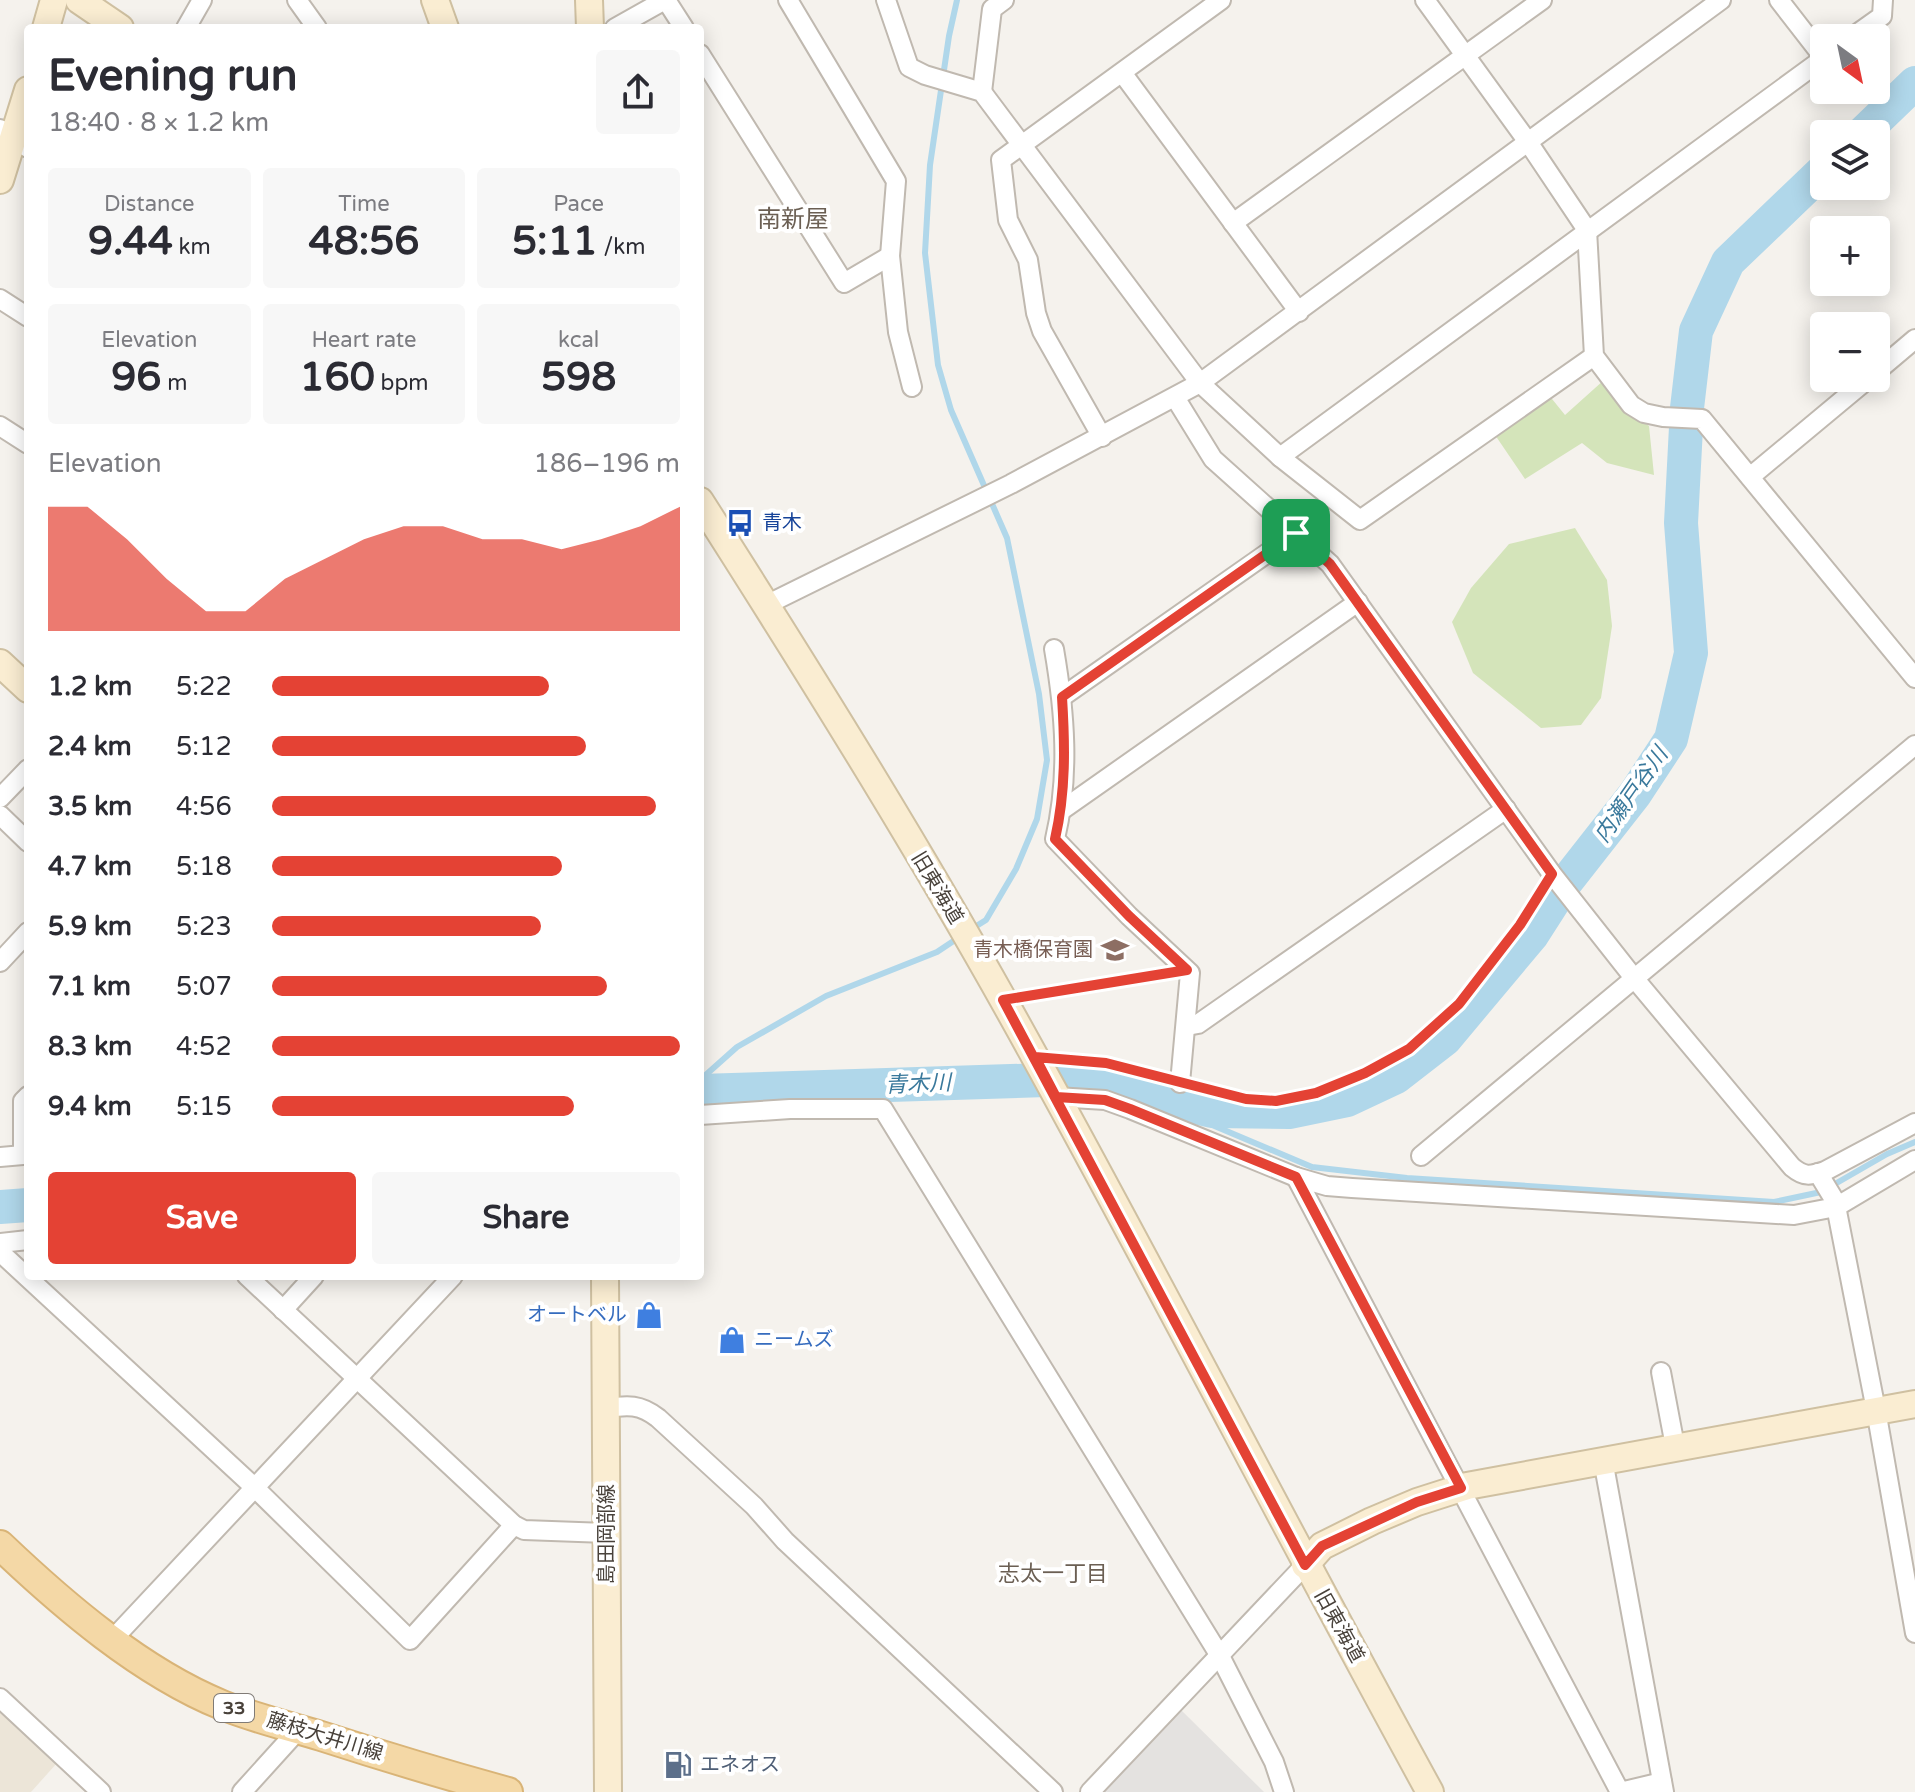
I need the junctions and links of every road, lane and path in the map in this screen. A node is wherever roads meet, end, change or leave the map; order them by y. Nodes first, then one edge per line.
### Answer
1 (54, 0) edge
2 (79, 0) edge
3 (202, 0) edge
4 (297, 0) edge
5 (435, 0) edge
6 (589, 0) edge
7 (665, 0) edge
8 (788, 0) edge
9 (886, 0) edge
10 (1004, 0) edge
11 (1221, 0) edge
12 (1425, 0) edge
13 (1542, 0) edge
14 (1721, 0) edge
15 (1779, 0) edge
16 (1883, 0) edge
17 (47, 24) edge
18 (114, 24) edge
19 (188, 24) edge
20 (314, 24) edge
21 (444, 24) edge
22 (590, 24) edge
23 (622, 24) edge
24 (681, 24) edge
25 (1871, 24) edge
26 (1810, 40) edge
27 (1466, 55) junction
28 (704, 60) edge
29 (1810, 68) edge
30 (1123, 74) junction
31 (982, 92) junction
32 (24, 104) edge
33 (14, 138) edge
34 (1528, 142) junction
35 (1023, 144) junction
36 (0, 180) edge
37 (1233, 223) junction
38 (1587, 230) junction
39 (890, 256) junction
40 (0, 299) edge
41 (1299, 312) junction
42 (24, 314) edge
43 (1915, 339) edge
44 (1594, 356) junction
45 (1890, 360) edge
46 (1200, 383) junction
47 (912, 387) dead end
48 (1852, 392) edge
49 (1176, 399) junction
50 (0, 426) edge
51 (1102, 437) junction
52 (24, 441) edge
53 (1280, 457) junction
54 (1750, 477) junction
55 (704, 507) edge
56 (1296, 533) junction
57 (1358, 602) junction
58 (766, 605) junction
59 (1054, 649) dead end
60 (0, 663) edge
61 (1915, 678) edge
62 (24, 685) edge
63 (1062, 697) junction
64 (1915, 745) edge
65 (24, 773) edge
66 (0, 798) edge
67 (1506, 809) junction
68 (1062, 810) junction
69 (0, 815) edge
70 (24, 838) edge
71 (1552, 874) junction
72 (24, 936) edge
73 (0, 962) edge
74 (1187, 970) junction
75 (1634, 978) junction
76 (1003, 1000) junction
77 (1187, 1026) junction
78 (1035, 1057) junction
79 (1180, 1083) junction
80 (1056, 1097) junction
81 (24, 1100) edge
82 (704, 1115) edge
83 (1915, 1123) edge
84 (1421, 1156) dead end
85 (0, 1157) edge
86 (1915, 1160) edge
87 (1818, 1173) junction
88 (1296, 1177) junction
89 (1836, 1204) junction
90 (24, 1240) edge
91 (0, 1243) edge
92 (0, 1252) edge
93 (24, 1274) edge
94 (30, 1280) edge
95 (251, 1280) edge
96 (310, 1280) edge
97 (449, 1280) edge
98 (605, 1280) edge
99 (283, 1310) junction
100 (1661, 1372) dead end
101 (356, 1377) junction
102 (1915, 1404) edge
103 (606, 1408) junction
104 (1876, 1410) junction
105 (1675, 1446) junction
106 (1603, 1460) junction
107 (254, 1487) junction
108 (1461, 1488) junction
109 (1915, 1514) edge
110 (1895, 1518) junction
111 (514, 1525) junction
112 (606, 1533) junction
113 (0, 1545) edge
114 (1305, 1565) junction
115 (1915, 1633) edge
116 (112, 1640) junction
117 (1220, 1656) junction
118 (0, 1698) edge
119 (299, 1729) junction
120 (1663, 1787) edge
121 (101, 1792) edge
122 (242, 1792) edge
123 (508, 1792) edge
124 (608, 1792) edge
125 (1053, 1792) edge
126 (1090, 1792) edge
127 (1284, 1792) edge
128 (1430, 1792) edge
129 (1620, 1792) edge

1 - 17 street
2 - 18 street
3 - 19 street
4 - 20 street
5 - 21 street
6 - 22 street
7 - 23 street
7 - 24 street
8 - 39 street
9 - 31 street
10 - 31 street
11 - 30 street
12 - 27 street
13 - 27 street
14 - 34 street
15 - 26 street
16 - 25 street
27 - 34 street
27 - 37 street
28 - 39 street
29 - 38 street
30 - 35 street
30 - 37 street
31 - 35 street
32 - 33 street
33 - 36 street
34 - 38 street
34 - 41 street
35 - 46 street
35 - 51 street
37 - 41 street
38 - 44 street
38 - 53 street
39 - 47 street
40 - 42 street
41 - 46 street
43 - 45 street
44 - 53 street
44 - 54 street
46 - 49 street
46 - 53 street
48 - 54 street
49 - 51 street
49 - 56 street
50 - 52 street
51 - 58 street
54 - 61 street
55 - 58 street, 旧東海道
56 - 57 street
56 - 63 street
57 - 67 street
57 - 68 street
58 - 76 street, 旧東海道
59 - 63 street
60 - 62 street
63 - 68 street
64 - 75 street
65 - 66 street
67 - 71 street
67 - 77 street
68 - 74 street
69 - 70 street
71 - 75 street
71 - 79 lane
72 - 73 street
74 - 76 lane
74 - 77 street
75 - 84 street
75 - 87 street
76 - 78 street, 旧東海道
77 - 79 street
78 - 79 lane
78 - 80 street, 旧東海道
80 - 88 street
80 - 114 street, 旧東海道
81 - 85 street
82 - 117 street
83 - 87 street
86 - 89 street
87 - 89 street
88 - 89 street
88 - 108 street
89 - 104 street
90 - 91 street
92 - 93 street
94 - 107 street
95 - 99 street
96 - 99 street
97 - 101 street
98 - 103 street, 島田岡部線
99 - 101 street
100 - 105 street
101 - 107 street
101 - 111 street
102 - 104 street
103 - 112 street, 島田岡部線
103 - 125 street
104 - 105 street
104 - 110 street
105 - 106 street
106 - 108 street
106 - 120 street
107 - 111 street
107 - 116 street
108 - 114 street
108 - 129 street
109 - 110 street
110 - 115 street
111 - 112 street
112 - 124 street, 島田岡部線
113 - 116 main road, 藤枝大井川線 / 33
114 - 117 street
114 - 128 street, 旧東海道
116 - 119 main road, 藤枝大井川線 / 33
117 - 126 street
117 - 127 street
118 - 121 street
119 - 122 street
119 - 123 main road, 藤枝大井川線 / 33
120 - 129 street

